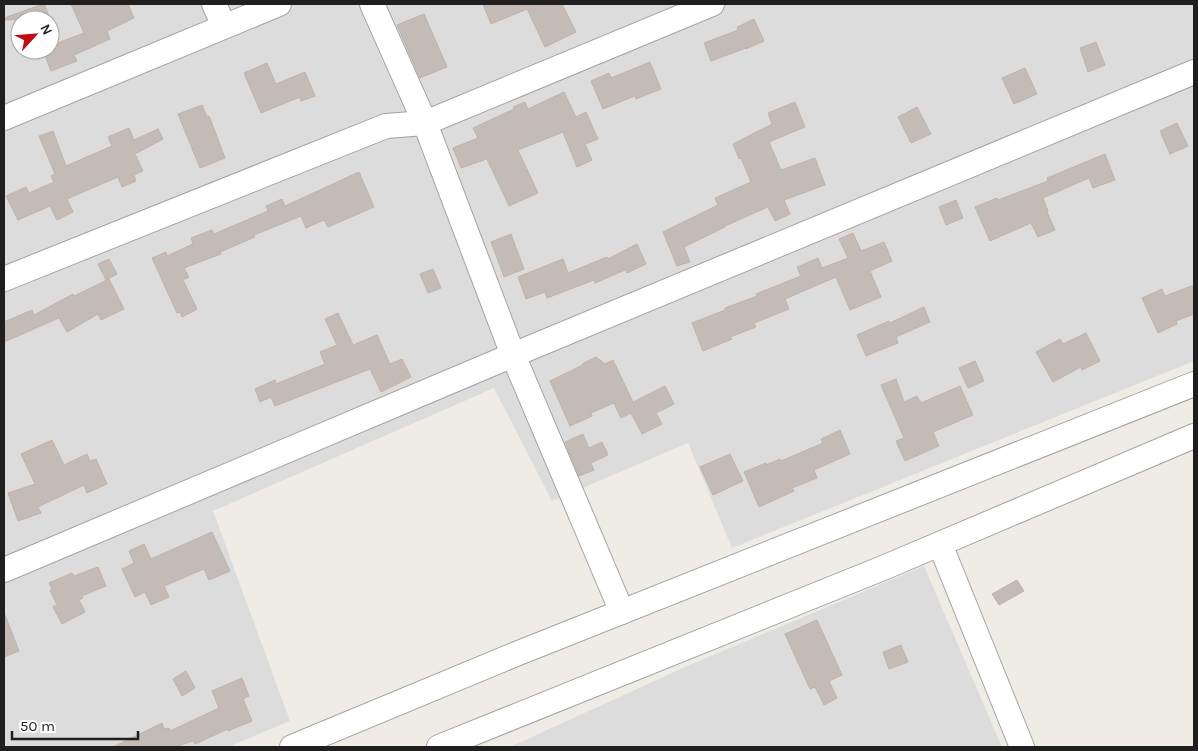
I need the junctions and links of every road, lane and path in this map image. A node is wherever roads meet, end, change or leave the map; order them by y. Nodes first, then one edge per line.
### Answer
1 (214, 4) edge
2 (279, 4) edge
3 (372, 4) edge
4 (712, 4) edge
5 (224, 26) junction
6 (1194, 72) edge
7 (4, 118) edge
8 (425, 123) junction
9 (4, 279) edge
10 (513, 355) junction
11 (1194, 384) edge
12 (1194, 436) edge
13 (940, 544) junction
14 (4, 570) edge
15 (622, 612) junction
16 (292, 747) edge
17 (439, 747) edge
18 (1022, 747) edge

1 - 5 street
2 - 5 street
3 - 8 street
4 - 8 street
5 - 7 street
6 - 10 street
8 - 9 street
8 - 10 street
10 - 14 street
10 - 15 street
11 - 15 street
12 - 13 street
13 - 17 street
13 - 18 street
15 - 16 street

